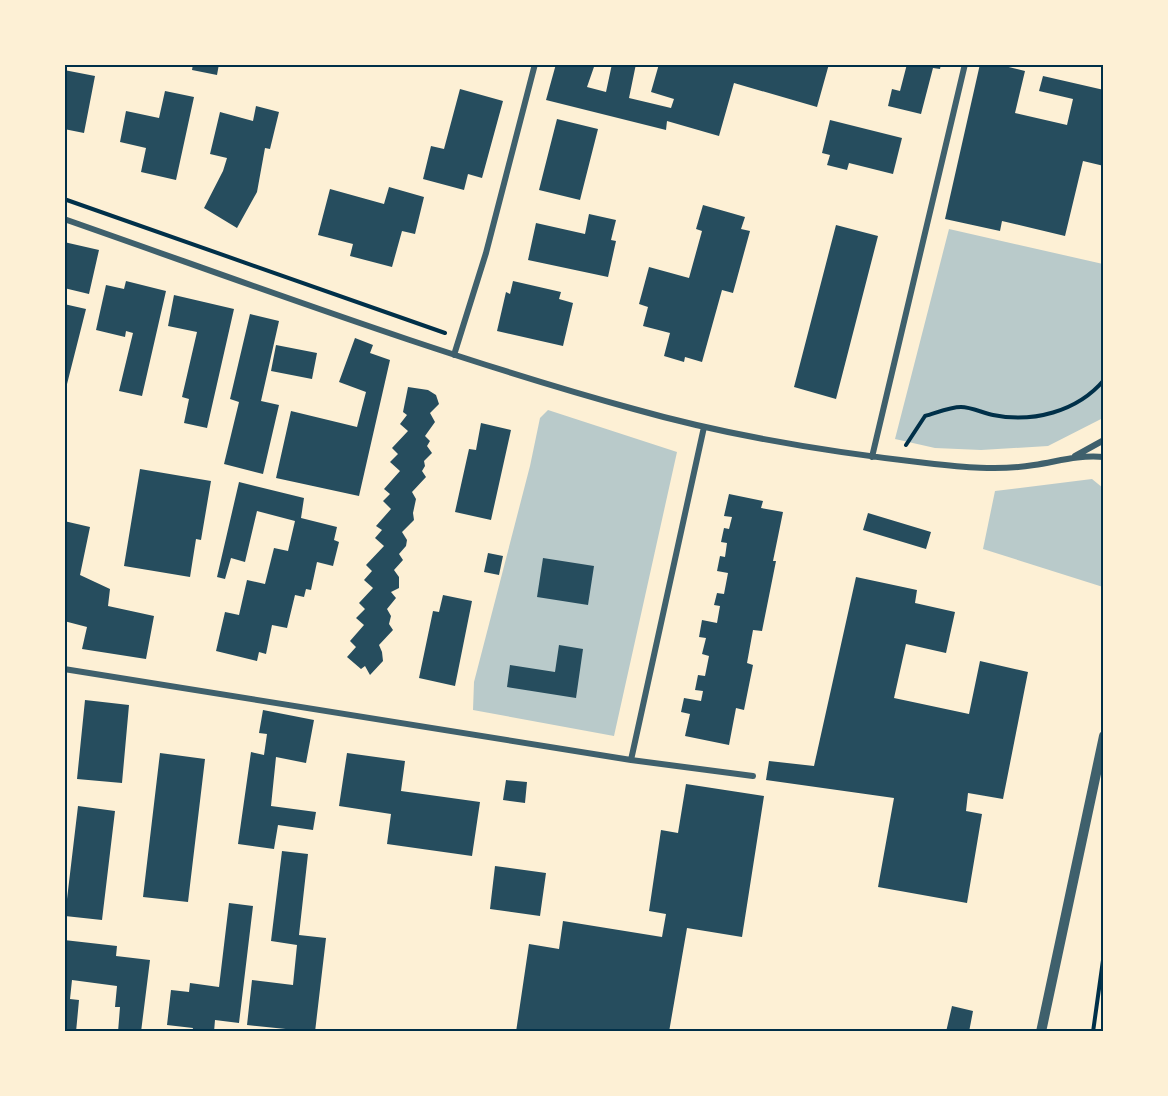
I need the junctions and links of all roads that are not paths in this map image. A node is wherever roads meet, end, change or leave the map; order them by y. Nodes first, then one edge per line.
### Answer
1 (535, 64) edge
2 (964, 64) edge
3 (64, 219) edge
4 (454, 355) junction
5 (704, 427) junction
6 (1104, 440) edge
7 (1074, 456) junction
8 (872, 457) junction
9 (1104, 457) edge
10 (64, 669) edge
11 (1104, 736) edge
12 (631, 760) junction
13 (753, 776) dead end
14 (1041, 1032) edge

1 - 4 street
2 - 8 street
3 - 4 street
4 - 5 street
5 - 8 street
5 - 12 street
6 - 7 street
7 - 8 street
7 - 9 street
10 - 12 street
11 - 14 street
12 - 13 street

